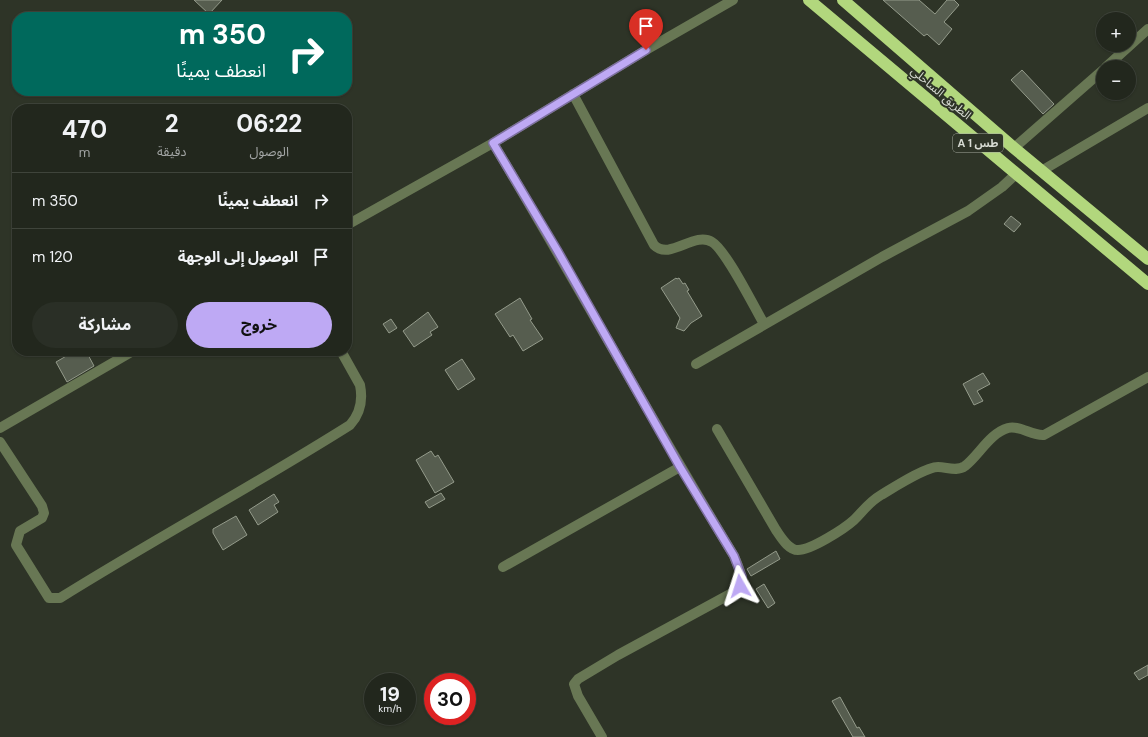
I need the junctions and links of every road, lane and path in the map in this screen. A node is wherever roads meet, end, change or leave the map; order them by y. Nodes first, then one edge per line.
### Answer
1 (734, 0) edge
2 (809, 0) edge
3 (843, 0) edge
4 (1148, 29) edge
5 (1114, 60) edge
6 (1096, 76) edge
7 (573, 94) junction
8 (1148, 108) edge
9 (493, 143) junction
10 (1014, 148) junction
11 (1043, 170) junction
12 (1016, 174) junction
13 (352, 222) edge
14 (1148, 259) edge
15 (1148, 284) edge
16 (764, 324) junction
17 (124, 356) edge
18 (343, 356) edge
19 (696, 364) dead end
20 (1148, 377) edge
21 (0, 428) edge
22 (717, 429) dead end
23 (0, 442) edge
24 (680, 467) junction
25 (503, 567) dead end
26 (602, 737) edge

1 - 7 street
2 - 12 highway, الطريق الساحلي / A 1 طس
3 - 10 highway, الطريق الساحلي / A 1 طس
4 - 5 street
6 - 10 street
7 - 9 street
7 - 16 street
8 - 11 street
9 - 13 street
9 - 24 street
10 - 11 highway, الطريق الساحلي / A 1 طس
11 - 14 highway, الطريق الساحلي / A 1 طس
12 - 15 highway, الطريق الساحلي / A 1 طس
12 - 16 street
16 - 19 street
17 - 21 street
18 - 23 street
20 - 22 street
24 - 25 street
24 - 26 street

